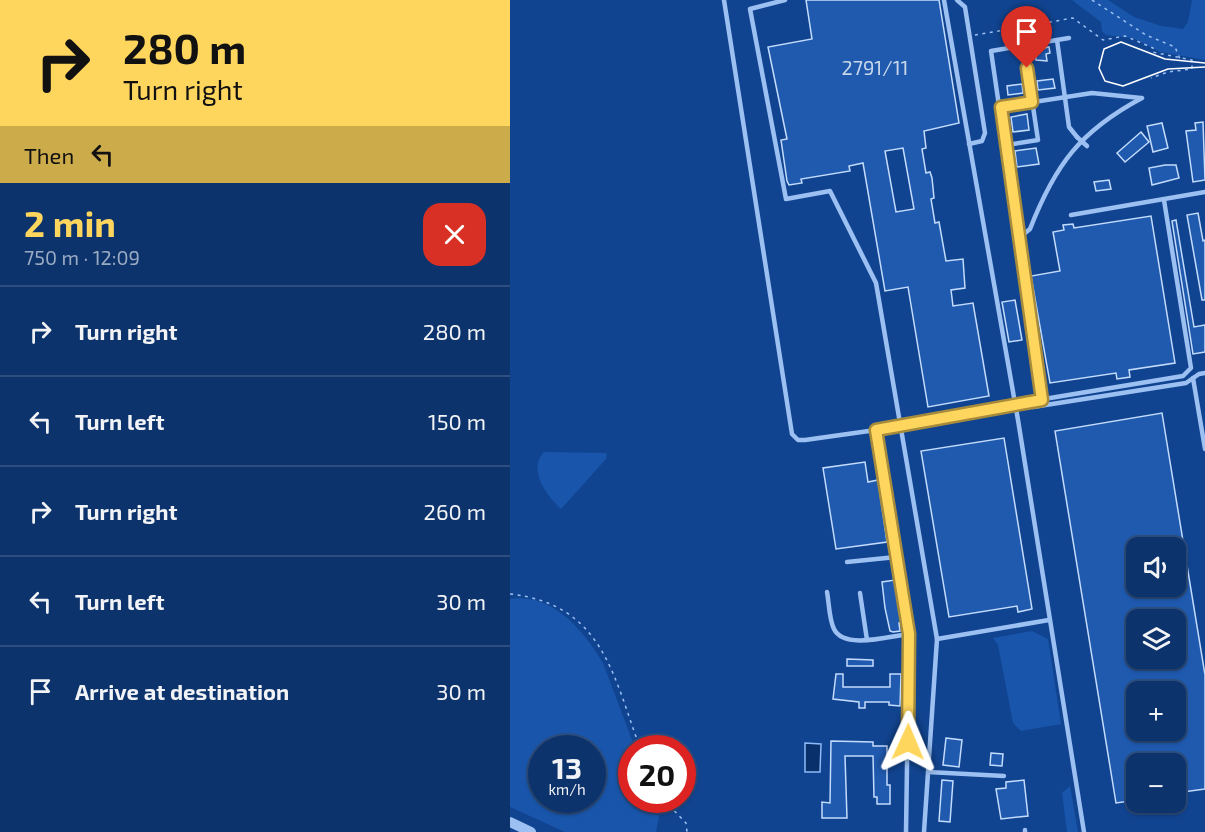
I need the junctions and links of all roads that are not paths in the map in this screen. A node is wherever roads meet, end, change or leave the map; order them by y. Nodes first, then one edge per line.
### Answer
1 (724, 0) edge
2 (785, 0) edge
3 (944, 0) edge
4 (957, 0) edge
5 (1069, 38) dead end
6 (1057, 40) junction
7 (1024, 46) junction
8 (1065, 97) junction
9 (1032, 102) junction
10 (1001, 107) junction
11 (969, 144) junction
12 (1007, 145) junction
13 (1087, 146) dead end
14 (1205, 192) edge
15 (1164, 200) junction
16 (1071, 215) dead end
17 (1019, 238) junction
18 (1205, 373) edge
19 (1193, 378) junction
20 (1042, 400) junction
21 (1015, 404) junction
22 (902, 425) junction
23 (876, 430) junction
24 (1205, 449) edge
25 (896, 556) junction
26 (848, 562) dead end
27 (827, 592) dead end
28 (860, 593) dead end
29 (1049, 620) junction
30 (909, 634) junction
31 (937, 639) junction
32 (867, 640) junction
33 (928, 772) junction
34 (1004, 776) dead end
35 (510, 822) edge
36 (531, 832) edge
37 (906, 832) edge
38 (924, 832) edge
39 (1084, 832) edge

1 - 23 lane
2 - 22 lane
3 - 11 lane
4 - 11 lane
5 - 6 lane
6 - 7 lane
6 - 8 lane
7 - 9 lane
7 - 10 lane
8 - 9 lane
8 - 13 lane, bridge
8 - 17 lane
9 - 10 lane
9 - 12 lane
10 - 12 lane
11 - 21 lane
12 - 17 lane
14 - 15 lane
15 - 16 lane
15 - 20 lane
17 - 20 lane
18 - 19 lane
19 - 21 lane
19 - 24 lane
20 - 21 lane
21 - 22 lane
21 - 29 lane
22 - 23 lane
22 - 31 lane
23 - 25 lane
25 - 26 lane
25 - 30 lane
27 - 32 lane
28 - 32 lane
29 - 31 lane
29 - 39 lane
30 - 32 lane
30 - 37 lane
31 - 33 lane
33 - 34 lane
33 - 38 lane
35 - 36 street

